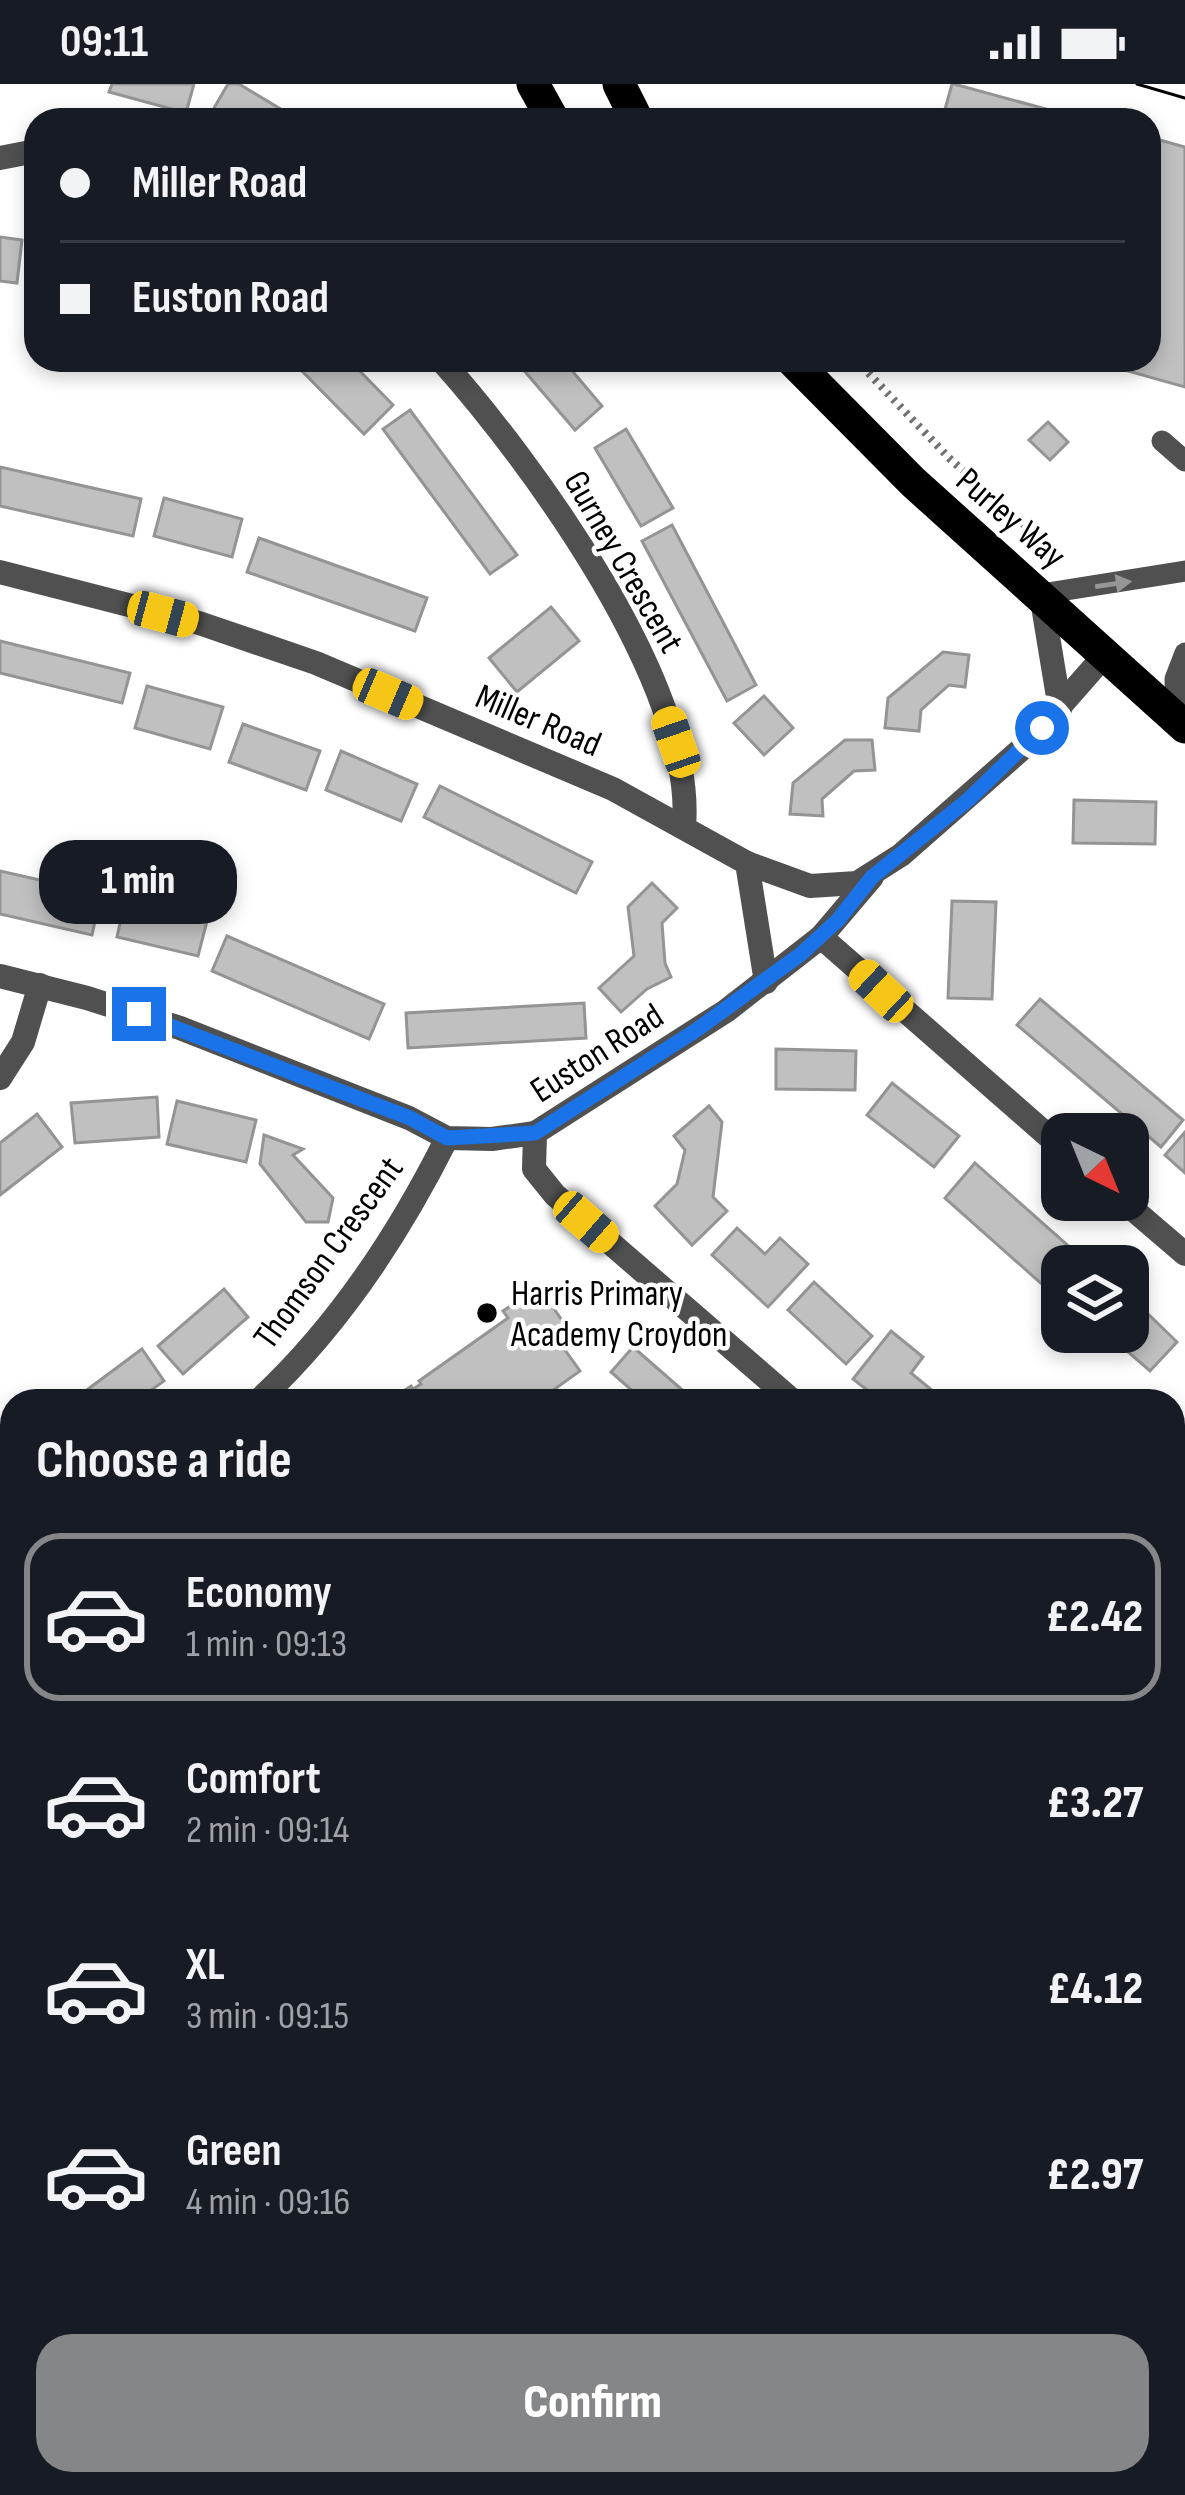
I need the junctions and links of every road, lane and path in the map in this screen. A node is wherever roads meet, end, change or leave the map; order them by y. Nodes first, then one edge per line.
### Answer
1 (451, 372) edge
2 (804, 372) edge
3 (867, 372) edge
4 (1162, 441) dead end
5 (1185, 460) edge
6 (1042, 541) dead end
7 (0, 572) edge
8 (1185, 572) edge
9 (1041, 594) junction
10 (1185, 653) edge
11 (1104, 656) junction
12 (1060, 710) junction
13 (1180, 723) edge
14 (684, 826) junction
15 (747, 863) junction
16 (872, 877) junction
17 (821, 937) junction
18 (0, 976) edge
19 (766, 982) junction
20 (40, 985) junction
21 (0, 1078) edge
22 (1041, 1130) edge
23 (535, 1133) junction
24 (447, 1138) junction
25 (1146, 1221) edge
26 (1185, 1255) edge
27 (270, 1389) edge
28 (779, 1389) edge

1 - 14 street, Gurney Crescent
2 - 9 highway, Purley Way
3 - 6 path
4 - 5 lane
7 - 14 street, Miller Road
9 -> 8 lane
9 - 11 highway, Purley Way
9 - 12 street
10 - 13 lane
11 - 12 street
11 - 13 highway, Purley Way
12 - 16 street
14 - 15 street, Miller Road
15 - 16 street, Miller Road
15 - 19 street
16 - 17 street, Euston Road
17 - 19 street, Euston Road
17 - 22 street
18 - 20 street, Euston Road
19 - 23 street, Euston Road
20 - 21 street
20 - 24 street, Euston Road
23 - 24 street, Euston Road
23 - 28 street
24 - 27 street, Thomson Crescent
25 - 26 street

